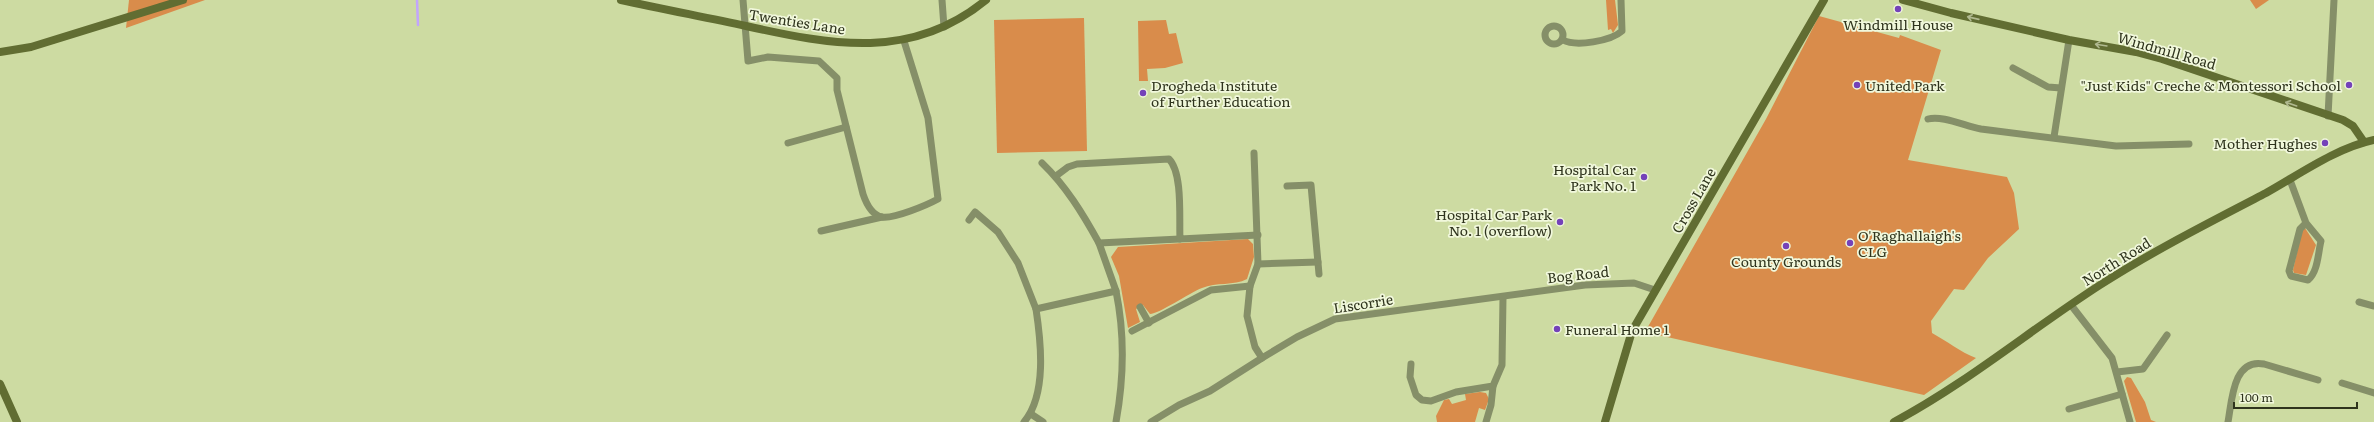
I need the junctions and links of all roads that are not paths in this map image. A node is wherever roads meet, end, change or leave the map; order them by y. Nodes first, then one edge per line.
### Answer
1 (183, 0) edge
2 (621, 0) edge
3 (743, 0) edge
4 (942, 0) edge
5 (986, 0) edge
6 (1621, 0) edge
7 (1824, 0) edge
8 (1903, 0) edge
9 (2334, 0) edge
10 (746, 26) junction
11 (944, 27) junction
12 (1563, 40) dead end
13 (2069, 40) junction
14 (904, 41) junction
15 (0, 52) edge
16 (2013, 68) dead end
17 (2061, 88) junction
18 (2328, 116) junction
19 (1928, 119) dead end
20 (846, 127) junction
21 (2054, 137) junction
22 (2374, 140) edge
23 (2364, 142) junction
24 (788, 143) dead end
25 (2189, 144) dead end
26 (1254, 153) dead end
27 (1042, 163) dead end
28 (1056, 176) junction
29 (2290, 180) junction
30 (1287, 186) dead end
31 (882, 216) junction
32 (969, 220) dead end
33 (2306, 223) junction
34 (821, 231) dead end
35 (1258, 235) junction
36 (1180, 239) junction
37 (1100, 244) junction
38 (1318, 262) junction
39 (1258, 264) junction
40 (1319, 274) dead end
41 (1250, 286) junction
42 (1655, 290) junction
43 (1116, 291) junction
44 (1503, 297) junction
45 (2359, 302) dead end
46 (2071, 305) junction
47 (2374, 306) edge
48 (1140, 307) dead end
49 (1036, 309) junction
50 (1149, 323) junction
51 (1132, 331) dead end
52 (2167, 335) dead end
53 (1262, 358) junction
54 (1411, 364) dead end
55 (2117, 372) junction
56 (2318, 380) dead end
57 (2342, 383) dead end
58 (0, 384) edge
59 (1493, 386) junction
60 (2374, 393) edge
61 (2122, 394) junction
62 (2070, 409) dead end
63 (1030, 414) junction
64 (17, 422) edge
65 (1024, 422) edge
66 (1043, 422) edge
67 (1116, 422) edge
68 (1151, 422) edge
69 (1486, 422) edge
70 (1605, 422) edge
71 (1894, 422) edge
72 (2130, 422) edge
73 (2228, 422) edge

1 - 15 street
2 - 10 street, Twenties Lane
3 - 10 street
4 - 11 street
5 - 11 street, Twenties Lane
6 - 12 street
7 - 42 street, Cross Lane
13 -> 8 street, Windmill Road
9 - 18 street
10 - 14 street, Twenties Lane
10 - 20 street
11 - 14 street, Twenties Lane
13 - 17 street
18 -> 13 street, Windmill Road
14 - 31 street
16 - 17 street
17 - 21 street
18 - 23 street, Windmill Road
19 - 21 street
20 - 24 street
20 - 31 street
21 - 25 street
22 - 23 street, North Road
23 - 29 street, North Road
26 - 35 street
27 - 28 street
28 - 36 street
28 - 37 street
29 - 33 street
29 - 46 street, North Road
30 - 38 street
31 - 34 street
32 - 49 street
33 - 33 street
35 - 36 street
35 - 39 street
36 - 37 street
37 - 43 street
38 - 39 street
38 - 40 street
39 - 41 street
41 - 50 street
41 - 53 street
42 - 44 street, Bog Road
42 - 70 street, Cross Lane
43 - 49 street
43 - 67 street
44 - 53 street, Liscorrie
44 - 59 street
45 - 47 street
46 - 55 street
46 - 71 street, North Road
48 - 50 street
49 - 63 street
50 - 51 street
52 - 55 street
53 - 68 street, Liscorrie
54 - 59 street
55 - 61 street
56 - 73 street
57 - 60 street
58 - 64 street
59 - 69 street
61 - 62 street
61 - 72 street
63 - 65 street
63 - 66 street

